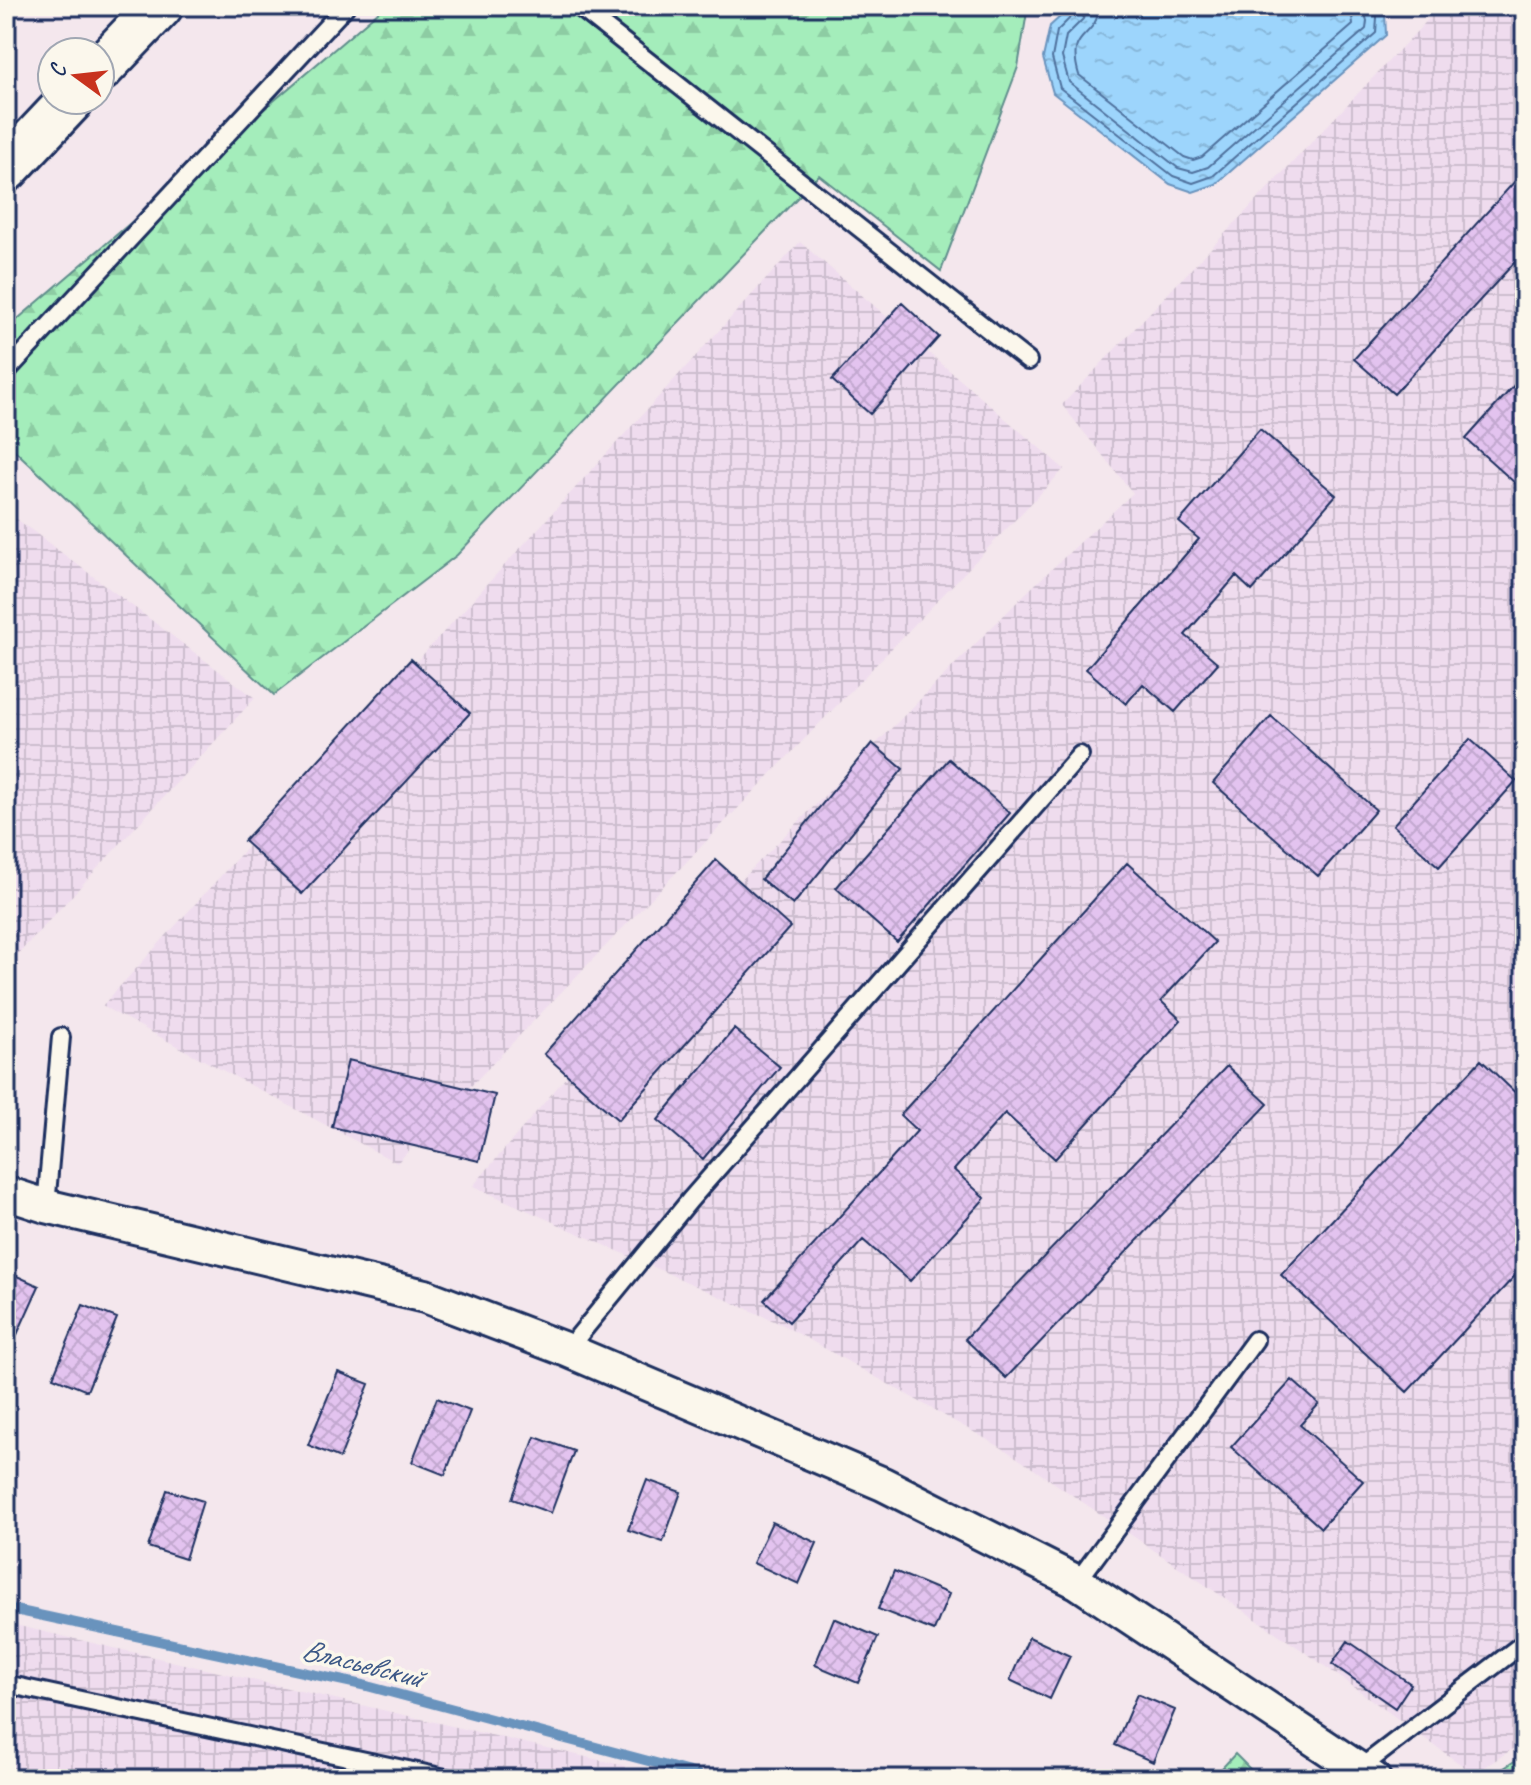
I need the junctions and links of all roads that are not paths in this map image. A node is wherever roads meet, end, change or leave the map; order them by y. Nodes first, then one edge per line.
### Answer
1 (160, 6) edge
2 (346, 6) edge
3 (578, 6) edge
4 (116, 52) edge
5 (56, 116) edge
6 (6, 169) edge
7 (1028, 361) dead end
8 (6, 372) edge
9 (1080, 755) dead end
10 (61, 1037) dead end
11 (6, 1193) edge
12 (46, 1206) junction
13 (1255, 1340) dead end
14 (567, 1350) junction
15 (1077, 1582) junction
16 (1525, 1642) edge
17 (6, 1684) edge
18 (1364, 1776) edge
19 (450, 1779) edge

1 - 4 main road
2 - 8 lane
3 - 7 lane
5 - 6 main road
9 - 14 lane
10 - 12 lane
11 - 12 street
12 - 14 street
13 - 15 lane
14 - 15 street
15 - 18 street
16 - 18 lane
17 - 19 lane

